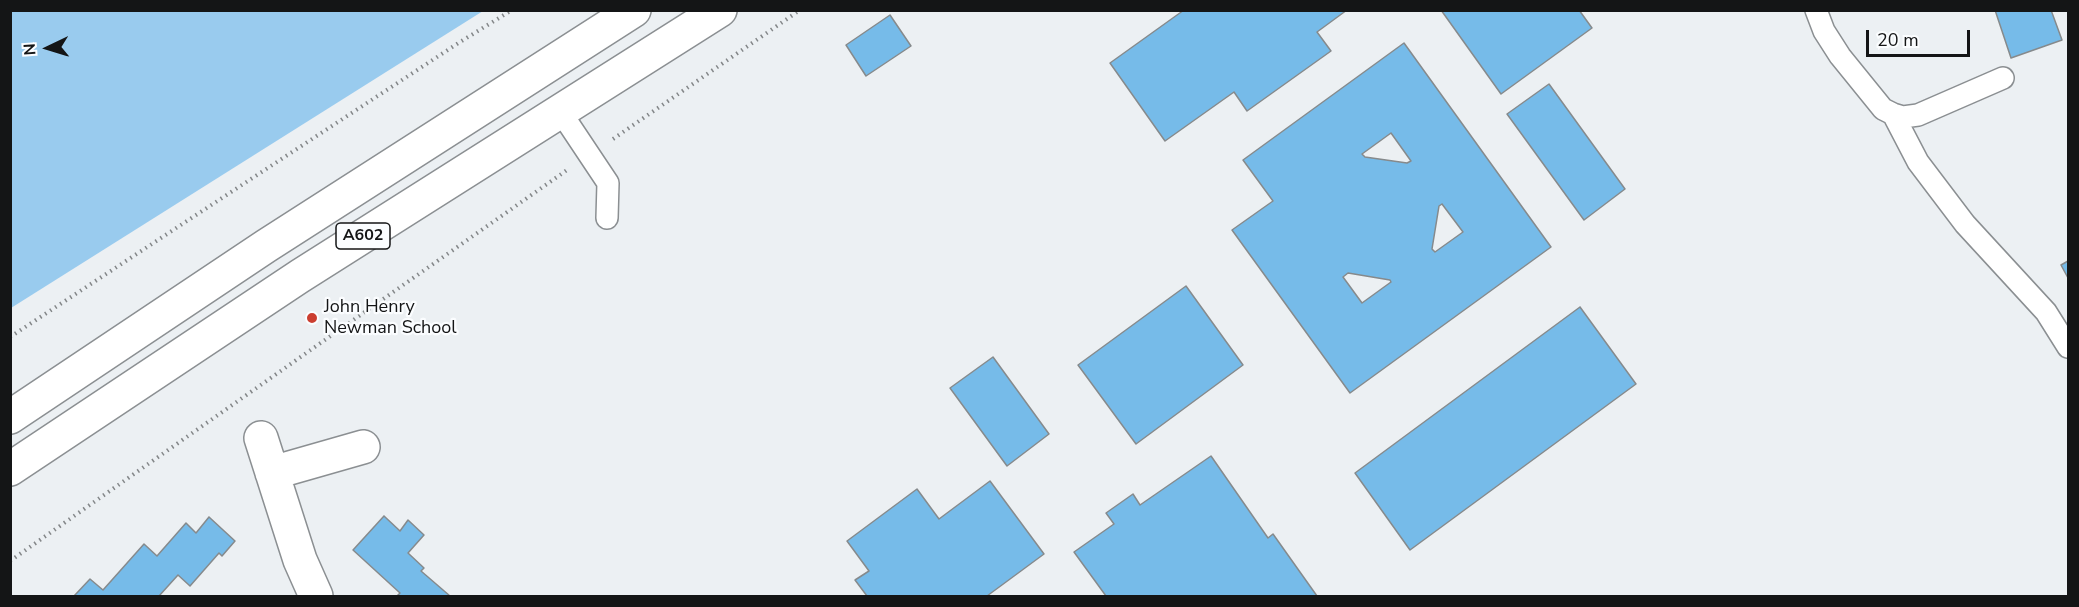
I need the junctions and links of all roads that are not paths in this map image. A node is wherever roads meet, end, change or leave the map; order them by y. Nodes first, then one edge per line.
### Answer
1 (634, 10) edge
2 (720, 10) edge
3 (1816, 10) edge
4 (2003, 78) dead end
5 (560, 111) junction
6 (1893, 114) junction
7 (607, 218) dead end
8 (2068, 347) edge
9 (10, 417) edge
10 (261, 438) dead end
11 (363, 447) dead end
12 (10, 469) edge
13 (272, 473) junction
14 (316, 597) edge

1 - 9 main road, A602
2 - 5 main road, A602
3 - 6 lane
4 - 6 lane
5 - 7 lane
5 - 12 main road, A602
6 - 8 lane
10 - 13 main road
11 - 13 main road
13 - 14 main road

